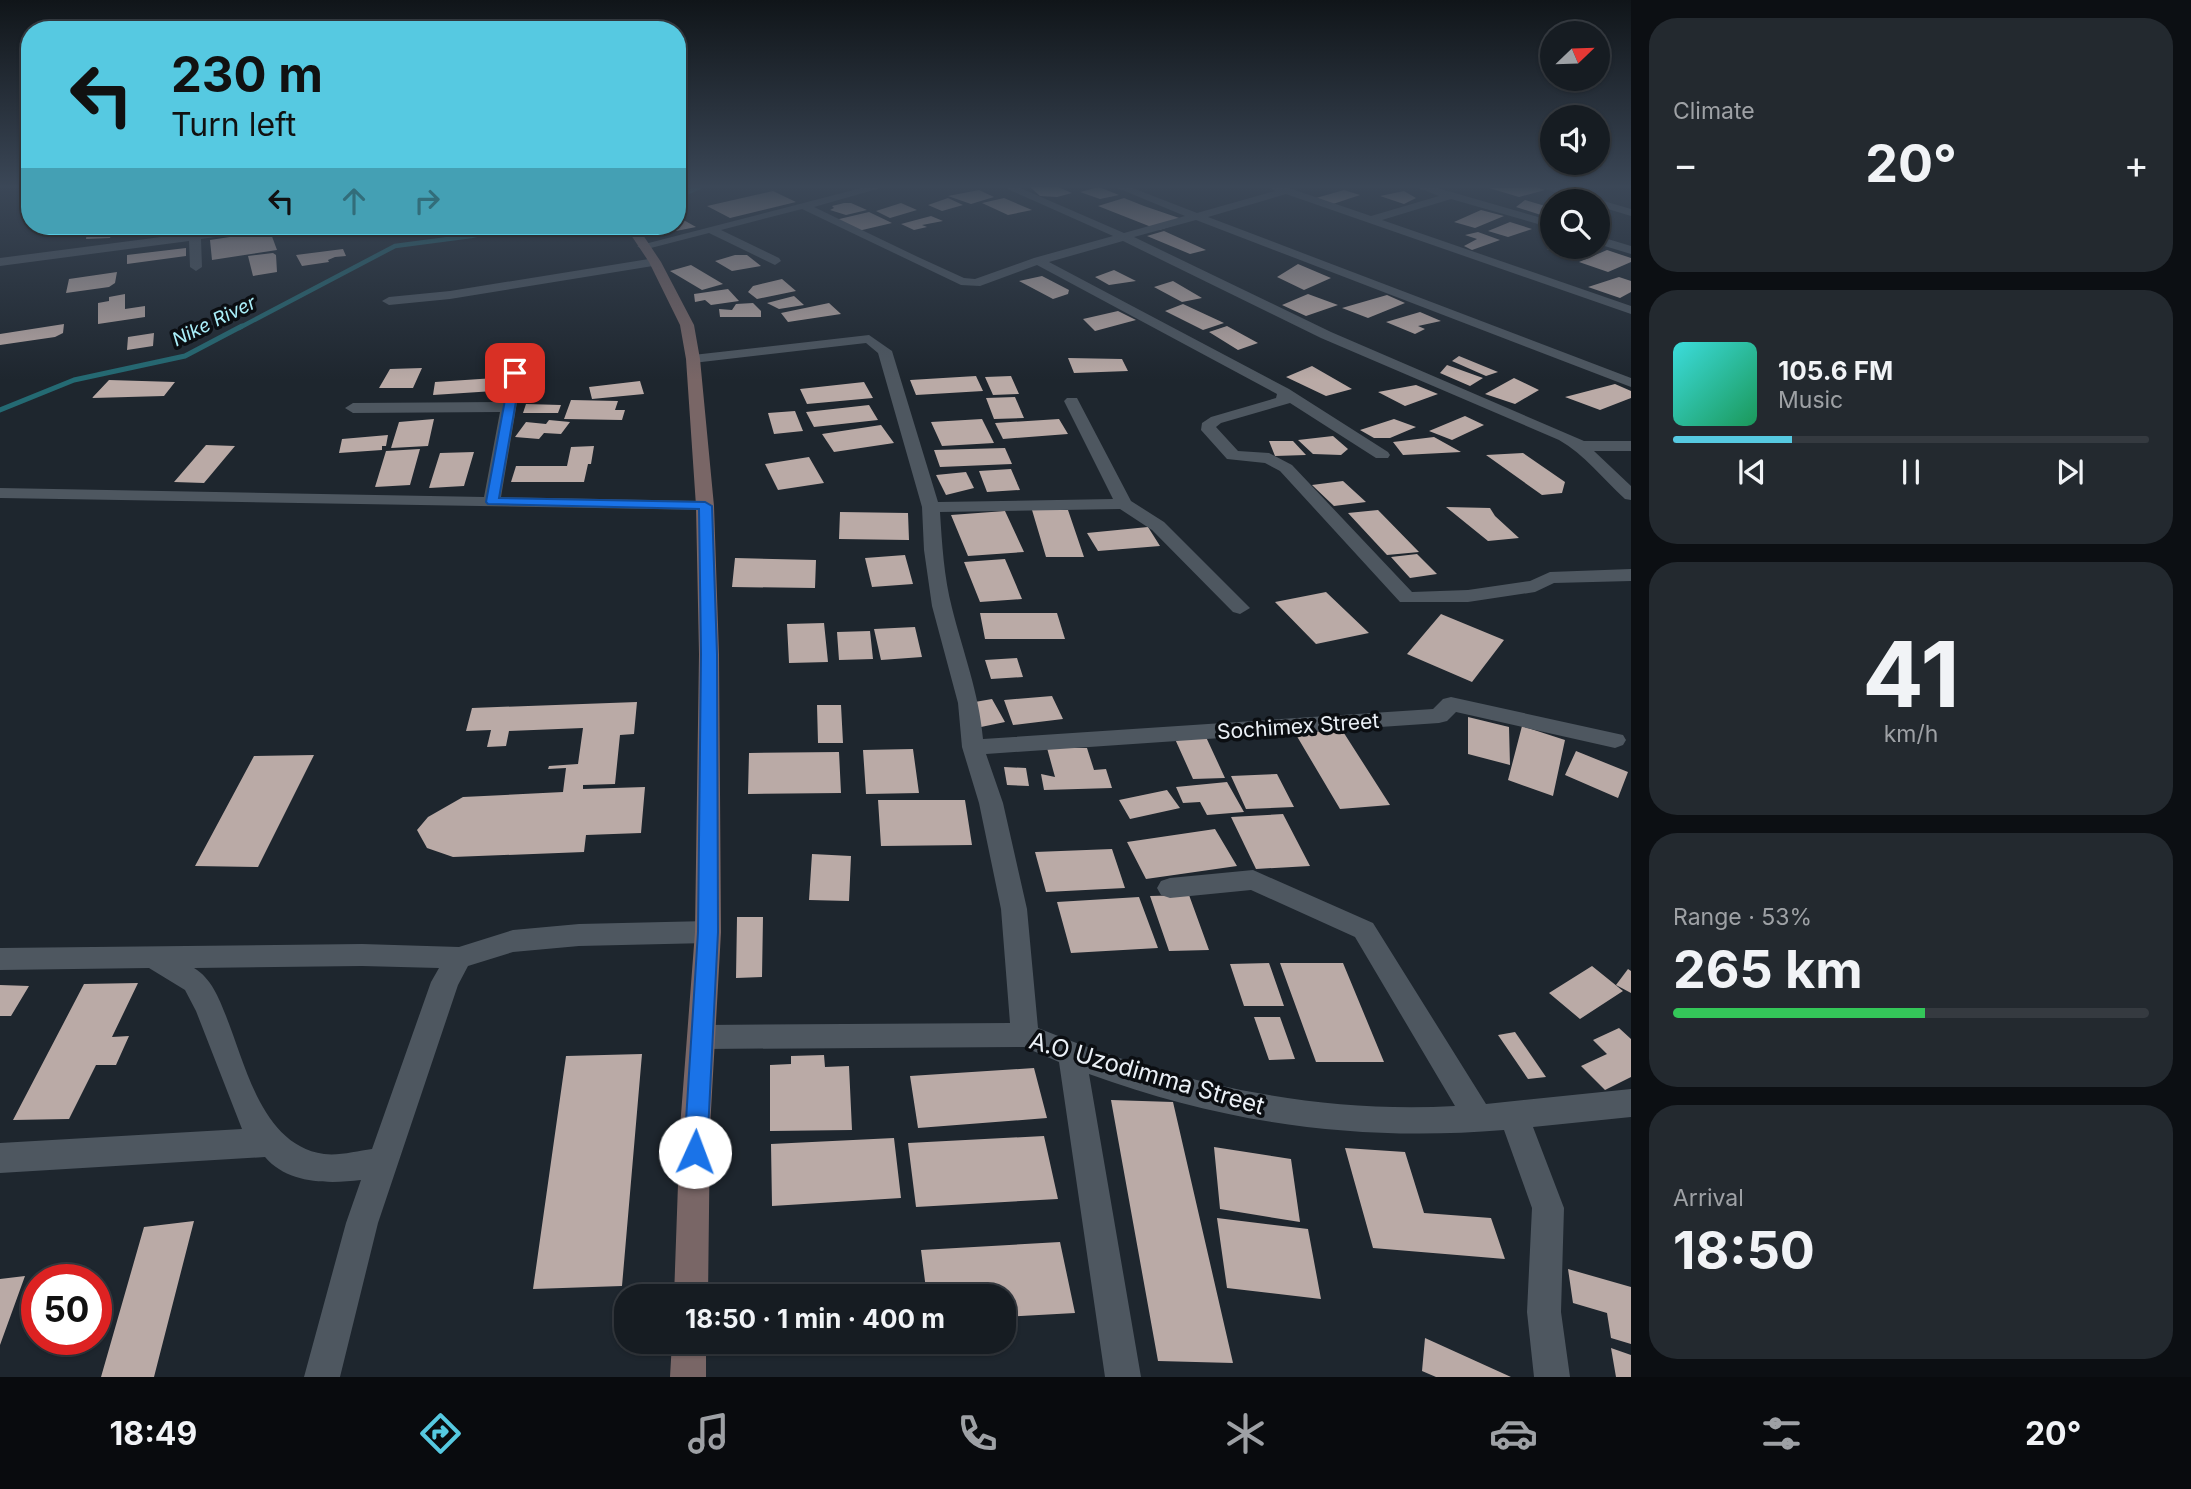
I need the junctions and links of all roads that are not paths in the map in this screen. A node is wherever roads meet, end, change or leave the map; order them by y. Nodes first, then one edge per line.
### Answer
1 (91, 251) edge
2 (196, 251) edge
3 (647, 251) edge
4 (656, 251) edge
5 (755, 251) edge
6 (894, 251) edge
7 (1073, 251) edge
8 (1153, 251) edge
9 (1289, 251) edge
10 (1461, 251) edge
11 (649, 254) junction
12 (775, 261) dead end
13 (1038, 261) junction
14 (0, 262) edge
15 (196, 267) dead end
16 (389, 301) dead end
17 (1631, 310) edge
18 (693, 359) junction
19 (515, 373) dead end
20 (1631, 383) edge
21 (1284, 392) junction
22 (1072, 401) dead end
23 (509, 407) junction
24 (353, 408) dead end
25 (1581, 446) junction
26 (1631, 446) edge
27 (1382, 455) dead end
28 (0, 493) edge
29 (1631, 495) edge
30 (492, 502) junction
31 (1125, 504) junction
32 (705, 506) junction
33 (931, 507) junction
34 (1631, 575) edge
35 (1240, 608) dead end
36 (1615, 740) dead end
37 (973, 747) junction
38 (1170, 888) dead end
39 (708, 932) junction
40 (459, 958) junction
41 (0, 959) edge
42 (156, 959) junction
43 (1026, 1035) junction
44 (703, 1037) junction
45 (1072, 1056) junction
46 (1631, 1103) edge
47 (1513, 1114) junction
48 (1478, 1118) junction
49 (270, 1142) junction
50 (0, 1158) edge
51 (384, 1163) junction
52 (691, 1284) edge
53 (689, 1354) edge
54 (322, 1377) edge
55 (688, 1377) edge
56 (1123, 1377) edge
57 (1552, 1377) edge

1 - 14 street
2 - 15 street
3 - 11 main road
4 - 11 street
5 - 12 street
6 - 13 street
7 - 13 street
8 - 25 street
9 - 20 street
10 - 17 street
11 - 16 street
11 - 18 main road
13 - 21 street
18 - 32 main road
18 - 33 street
19 - 23 street
21 - 27 street
21 - 34 street
22 - 31 street
23 - 24 street
23 - 30 street
25 - 26 street
25 - 29 street
28 - 30 street
30 - 32 street
31 - 33 street
31 - 35 street
32 - 39 main road
33 - 37 street
36 - 37 street, Sochimex Street
37 - 43 street
38 - 48 street
39 - 40 street
39 - 44 main road
40 - 42 street
40 - 51 street
41 - 42 street
42 - 49 street
43 - 44 street, A.O Uzodimma Street
43 - 45 street, A.O Uzodimma Street
44 - 52 main road
45 - 48 street, A.O Uzodimma Street
45 - 56 street
46 - 47 street, A.O Uzodimma Street
47 - 48 street, A.O Uzodimma Street
47 - 57 street
49 - 50 street
49 - 51 street
51 - 54 street
53 - 55 main road

